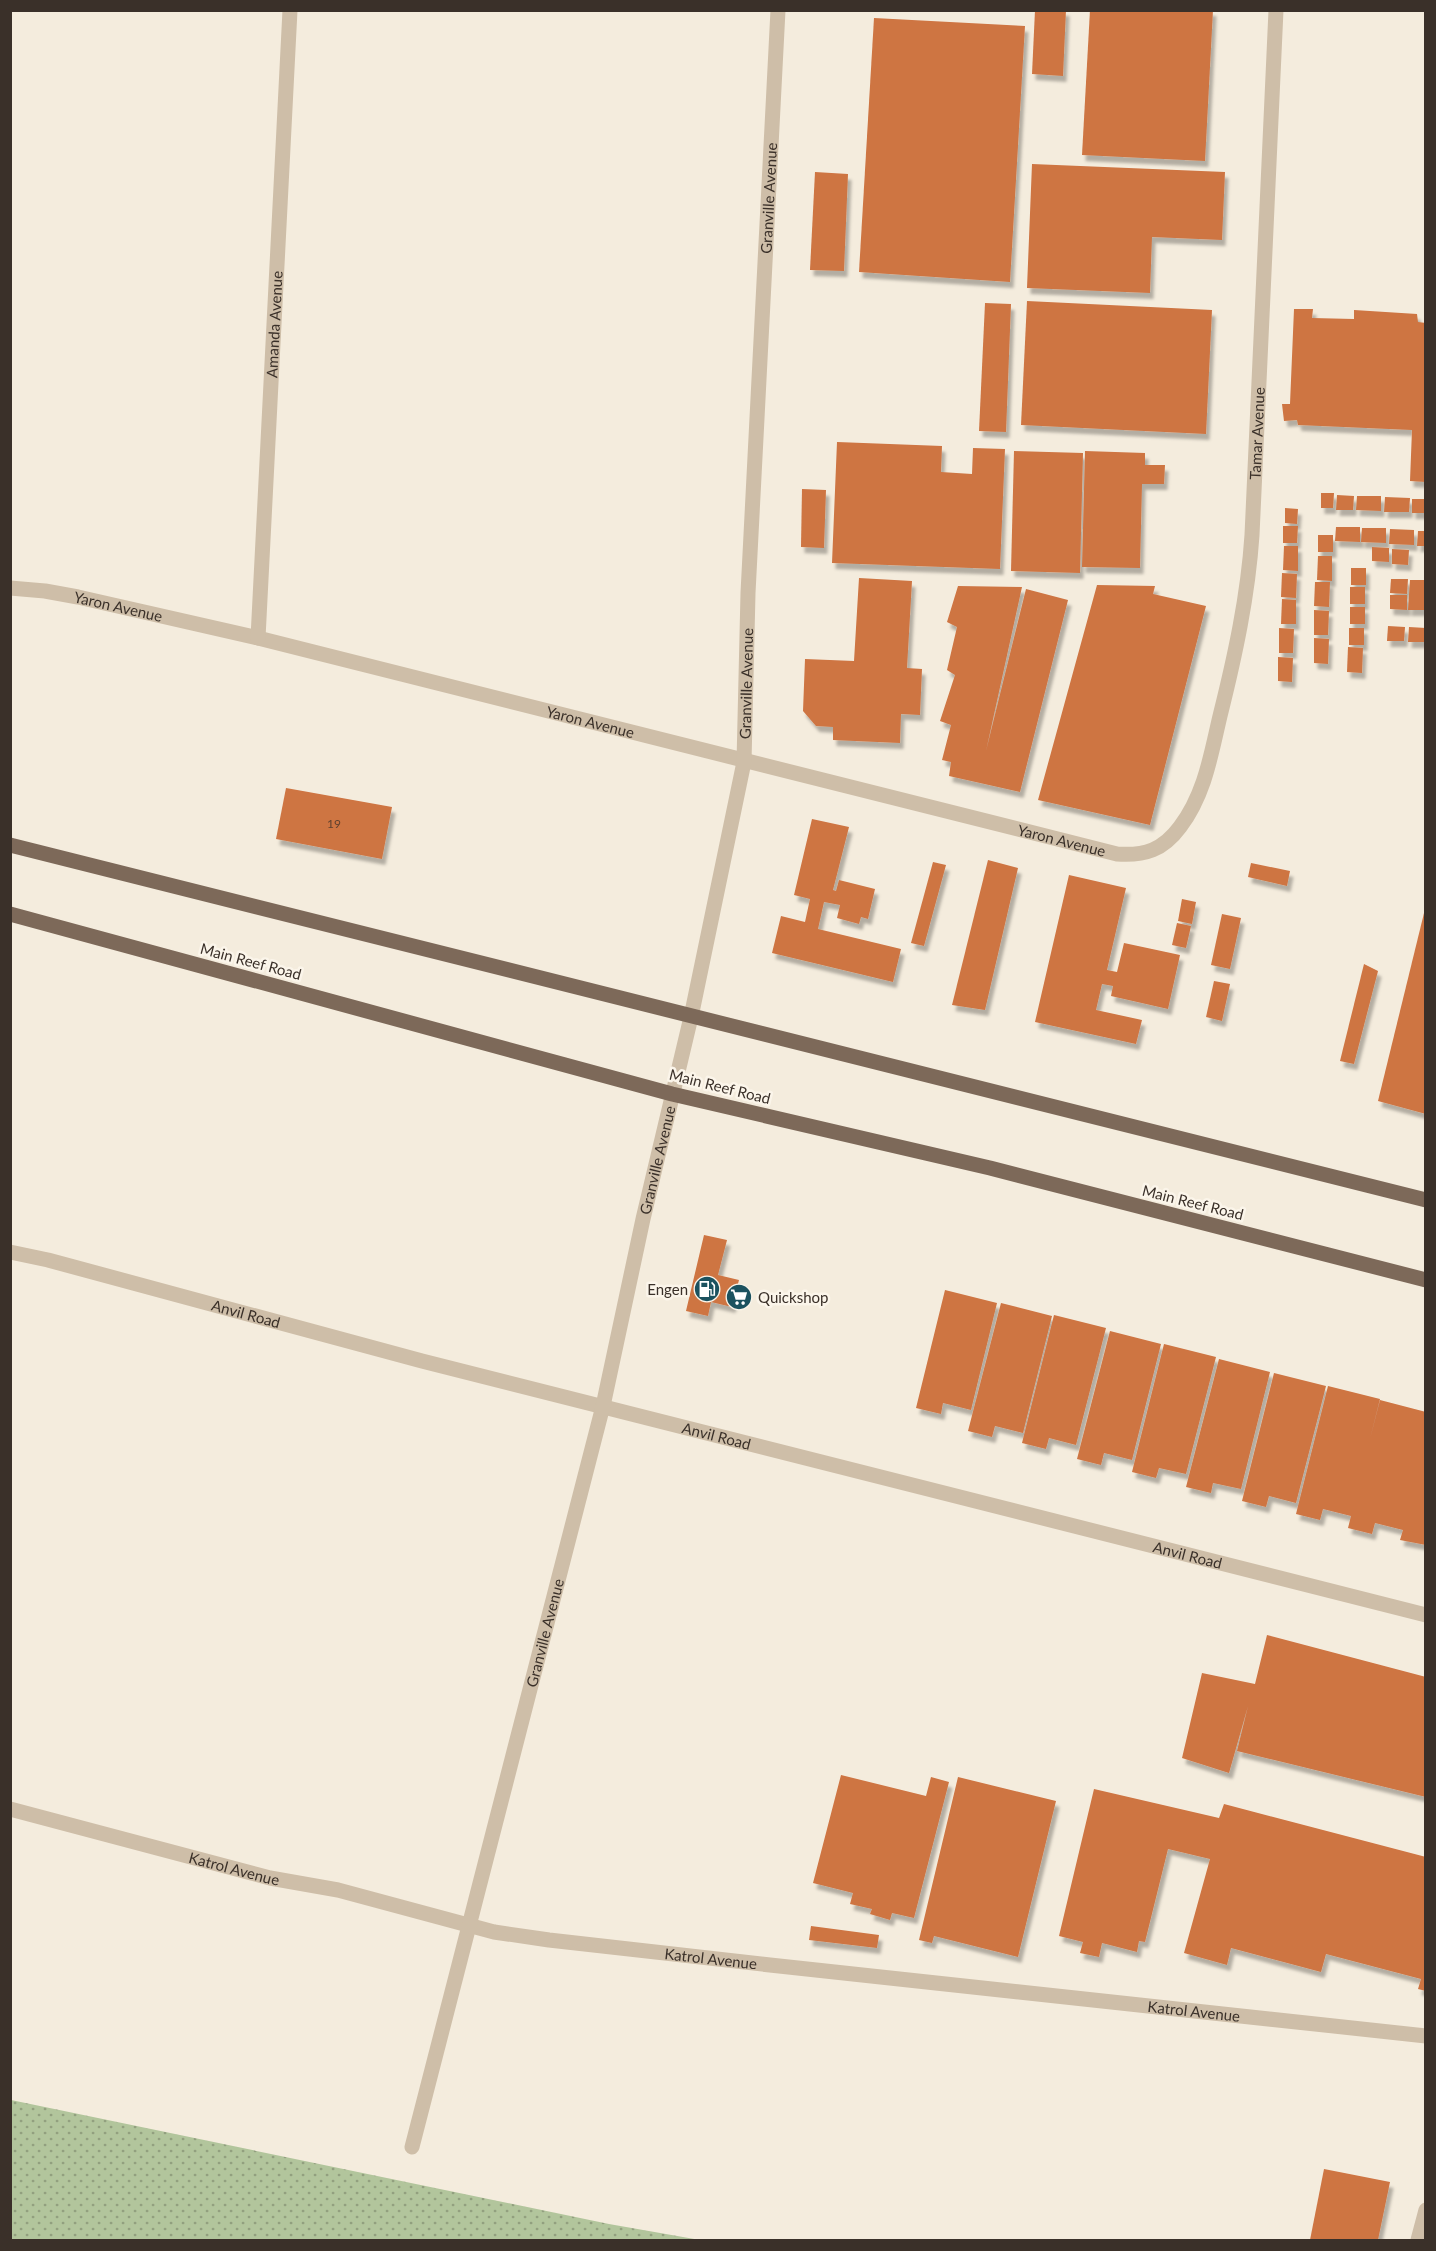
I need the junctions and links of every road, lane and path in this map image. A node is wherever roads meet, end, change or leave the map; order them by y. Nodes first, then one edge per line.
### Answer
1 (291, 10) edge
2 (778, 10) edge
3 (1276, 10) edge
4 (10, 588) edge
5 (258, 638) junction
6 (744, 762) junction
7 (1166, 842) joint
8 (10, 845) edge
9 (10, 914) edge
10 (691, 1017) junction
11 (672, 1094) junction
12 (1425, 1200) edge
13 (10, 1252) edge
14 (1425, 1280) edge
15 (603, 1406) junction
16 (1425, 1615) edge
17 (10, 1809) edge
18 (469, 1925) junction
19 (1425, 2036) edge
20 (412, 2147) dead end
21 (1425, 2210) edge
22 (1418, 2241) edge

1 - 5 street, Amanda Avenue
2 - 6 street, Granville Avenue
3 - 7 street, Tamar Avenue
4 - 5 street, Yaron Avenue
5 - 6 street, Yaron Avenue
6 - 7 street, Yaron Avenue
6 - 10 street, Granville Avenue
8 - 10 main road
9 - 11 main road, Main Reef Road
10 - 11 street, Granville Avenue
10 - 12 main road
11 - 14 main road, Main Reef Road
11 - 15 street, Granville Avenue
13 - 15 street, Anvil Road
15 - 16 street, Anvil Road
15 - 18 street, Granville Avenue
17 - 18 street, Katrol Avenue
18 - 19 street, Katrol Avenue
18 - 20 street, Granville Avenue
21 - 22 street

